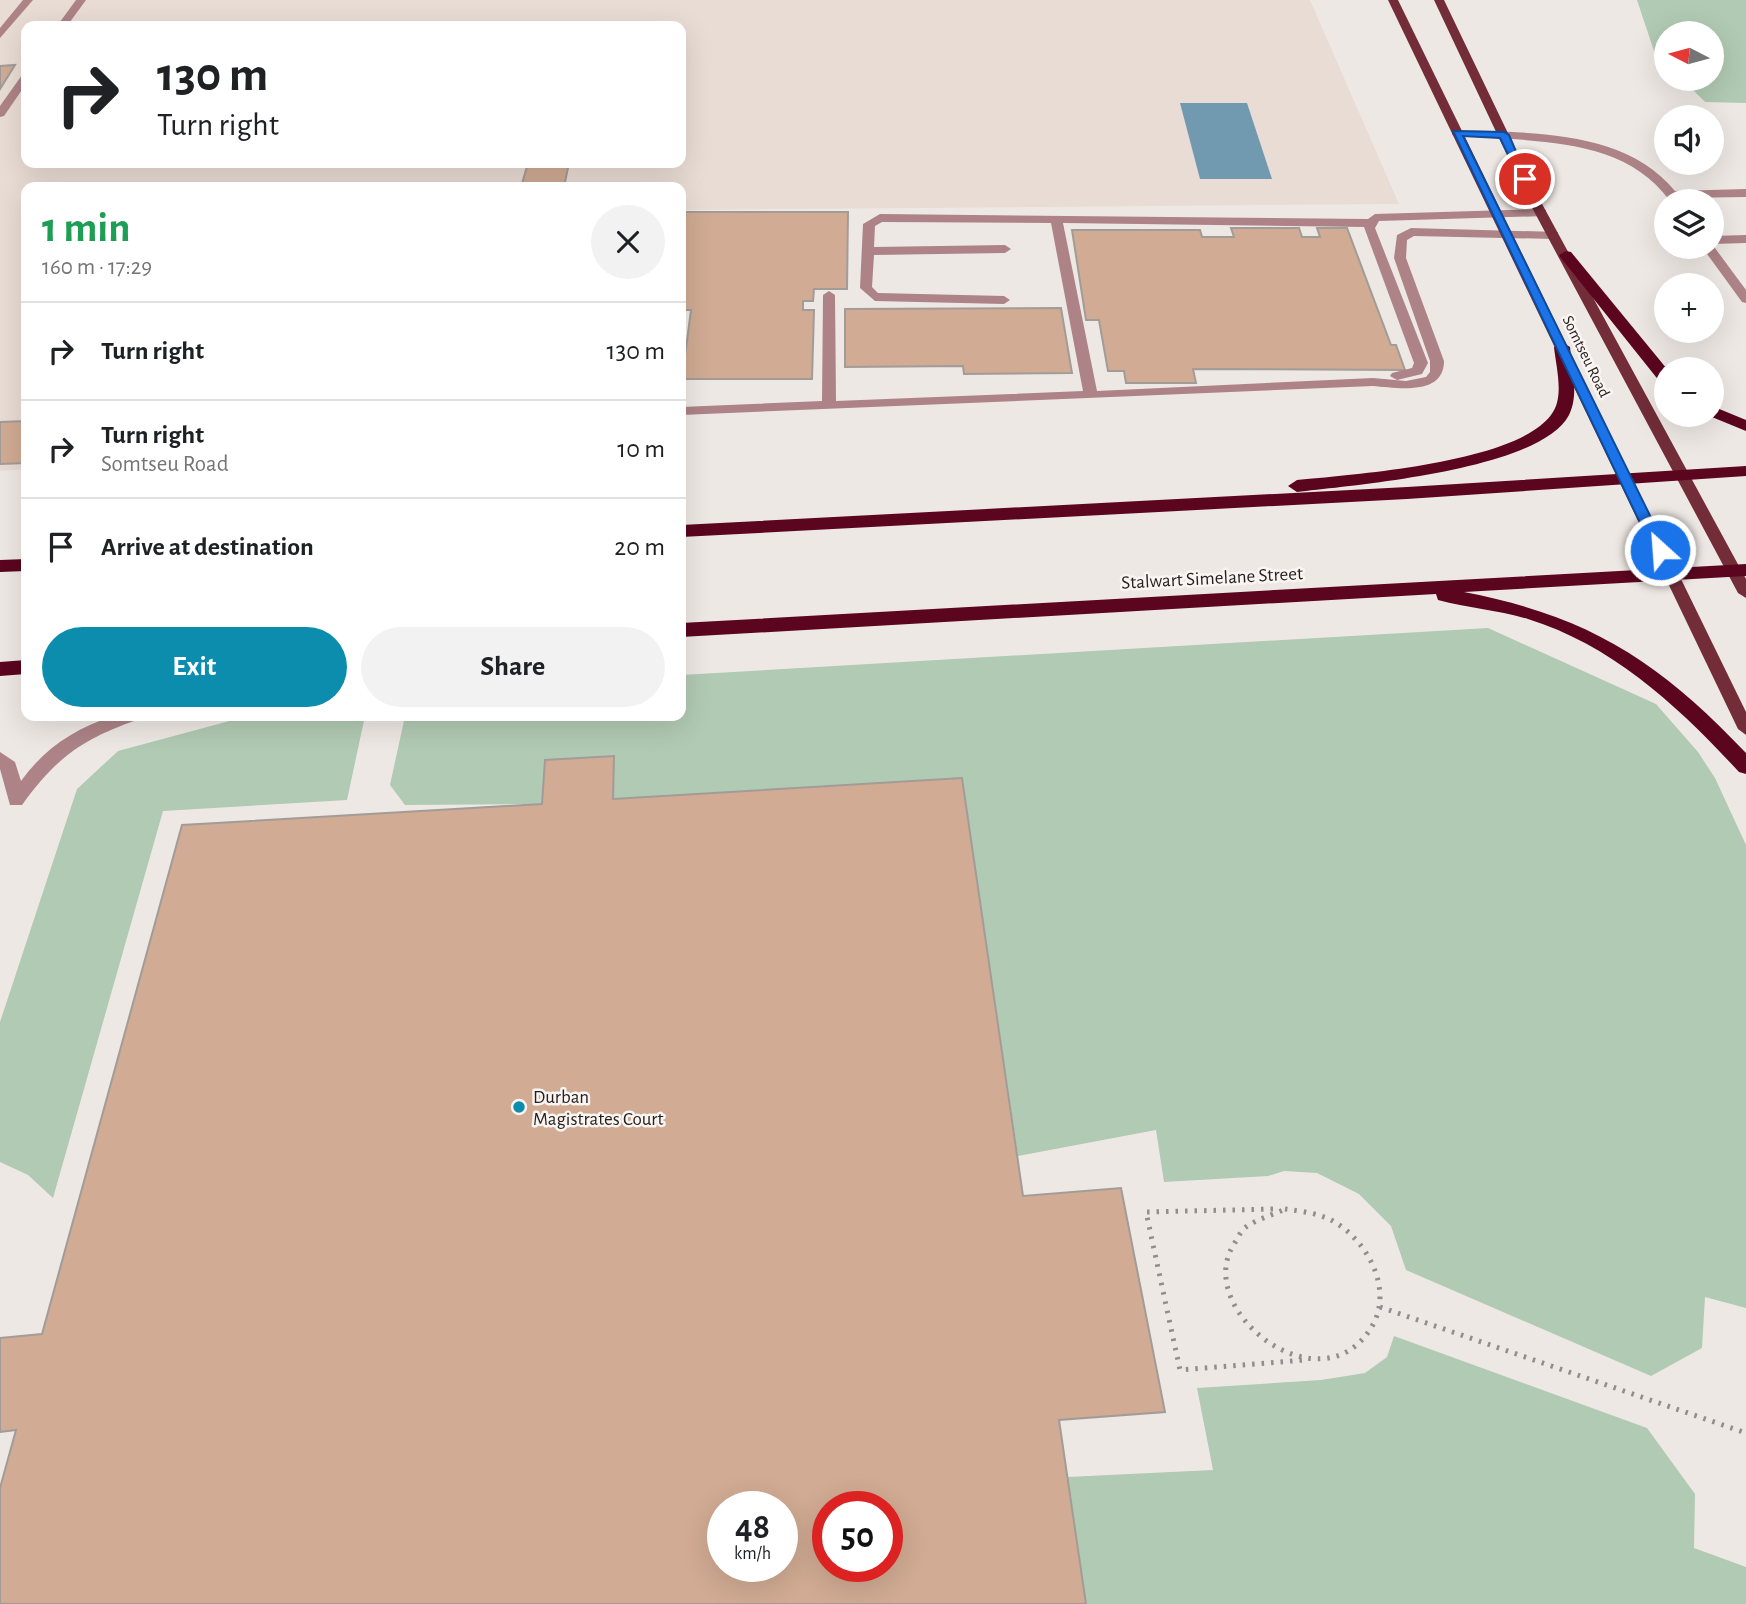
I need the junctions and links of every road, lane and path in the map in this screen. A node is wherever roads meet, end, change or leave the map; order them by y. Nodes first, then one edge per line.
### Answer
1 (28, 0) edge
2 (81, 0) edge
3 (1393, 0) edge
4 (1439, 0) edge
5 (66, 21) edge
6 (0, 35) edge
7 (21, 84) edge
8 (0, 114) edge
9 (1456, 133) junction
10 (1504, 135) junction
11 (1666, 189) edge
12 (1746, 193) edge
13 (1724, 195) edge
14 (1353, 208) dead end
15 (1542, 213) junction
16 (1495, 214) junction
17 (1056, 219) junction
18 (1365, 223) junction
19 (1503, 232) junction
20 (1555, 235) junction
21 (1746, 239) edge
22 (1724, 240) edge
23 (1005, 250) dead end
24 (867, 251) junction
25 (1566, 255) junction
26 (1717, 259) edge
27 (1744, 293) edge
28 (830, 295) dead end
29 (1394, 295) junction
30 (1411, 295) junction
31 (1004, 300) dead end
32 (1562, 347) junction
33 (1654, 364) edge
34 (1373, 382) junction
35 (1091, 395) junction
36 (829, 405) junction
37 (686, 411) edge
38 (1724, 416) edge
39 (1746, 426) edge
40 (1746, 471) edge
41 (1681, 475) junction
42 (1625, 478) junction
43 (1135, 507) junction
44 (686, 531) edge
45 (21, 565) edge
46 (0, 566) edge
47 (1740, 571) edge
48 (1672, 574) junction
49 (1413, 589) junction
50 (1746, 593) edge
51 (686, 630) edge
52 (21, 667) edge
53 (0, 669) edge
54 (115, 721) edge
55 (1746, 729) edge
56 (0, 758) edge
57 (1746, 766) edge
58 (1284, 1209) junction
59 (1380, 1307) junction
60 (1308, 1360) junction
61 (1746, 1433) edge

1 - 6 lane
2 - 5 lane
3 - 9 main road, Somtseu Road
4 - 10 main road, Somtseu Road
7 - 8 lane
9 - 10 lane
9 - 16 main road, Somtseu Road
10 - 11 lane
10 - 15 main road, Somtseu Road
12 - 13 lane
14 - 18 lane
15 - 16 lane
15 - 20 main road, Somtseu Road
16 - 18 lane
16 - 19 main road, Somtseu Road
17 - 18 lane
17 - 24 lane
17 - 35 lane
18 - 29 lane
19 - 20 lane
19 - 30 lane
19 - 32 main road, Somtseu Road
20 - 25 main road, Somtseu Road
21 - 22 lane
23 - 24 lane
24 - 31 lane
25 - 33 highway
25 - 41 main road, Somtseu Road
26 - 27 lane
28 - 36 lane
29 - 30 lane
29 - 34 lane
30 - 34 lane
32 - 42 main road, Somtseu Road
32 - 43 highway
34 - 35 lane
35 - 36 lane
36 - 37 lane
38 - 39 highway
40 - 41 highway
41 - 42 highway
41 - 47 main road, Somtseu Road
42 - 43 highway
42 - 48 main road, Somtseu Road
43 - 44 highway
45 - 46 highway
47 - 48 highway, Stalwart Simelane Street
47 - 50 main road, Somtseu Road
48 - 49 highway, Stalwart Simelane Street
48 - 55 main road, Somtseu Road
49 - 51 highway, Stalwart Simelane Street
49 - 57 highway
52 - 53 highway
54 - 56 lane
58 - 59 path
58 - 60 path
58 - 60 path
59 - 60 path
59 - 61 path

